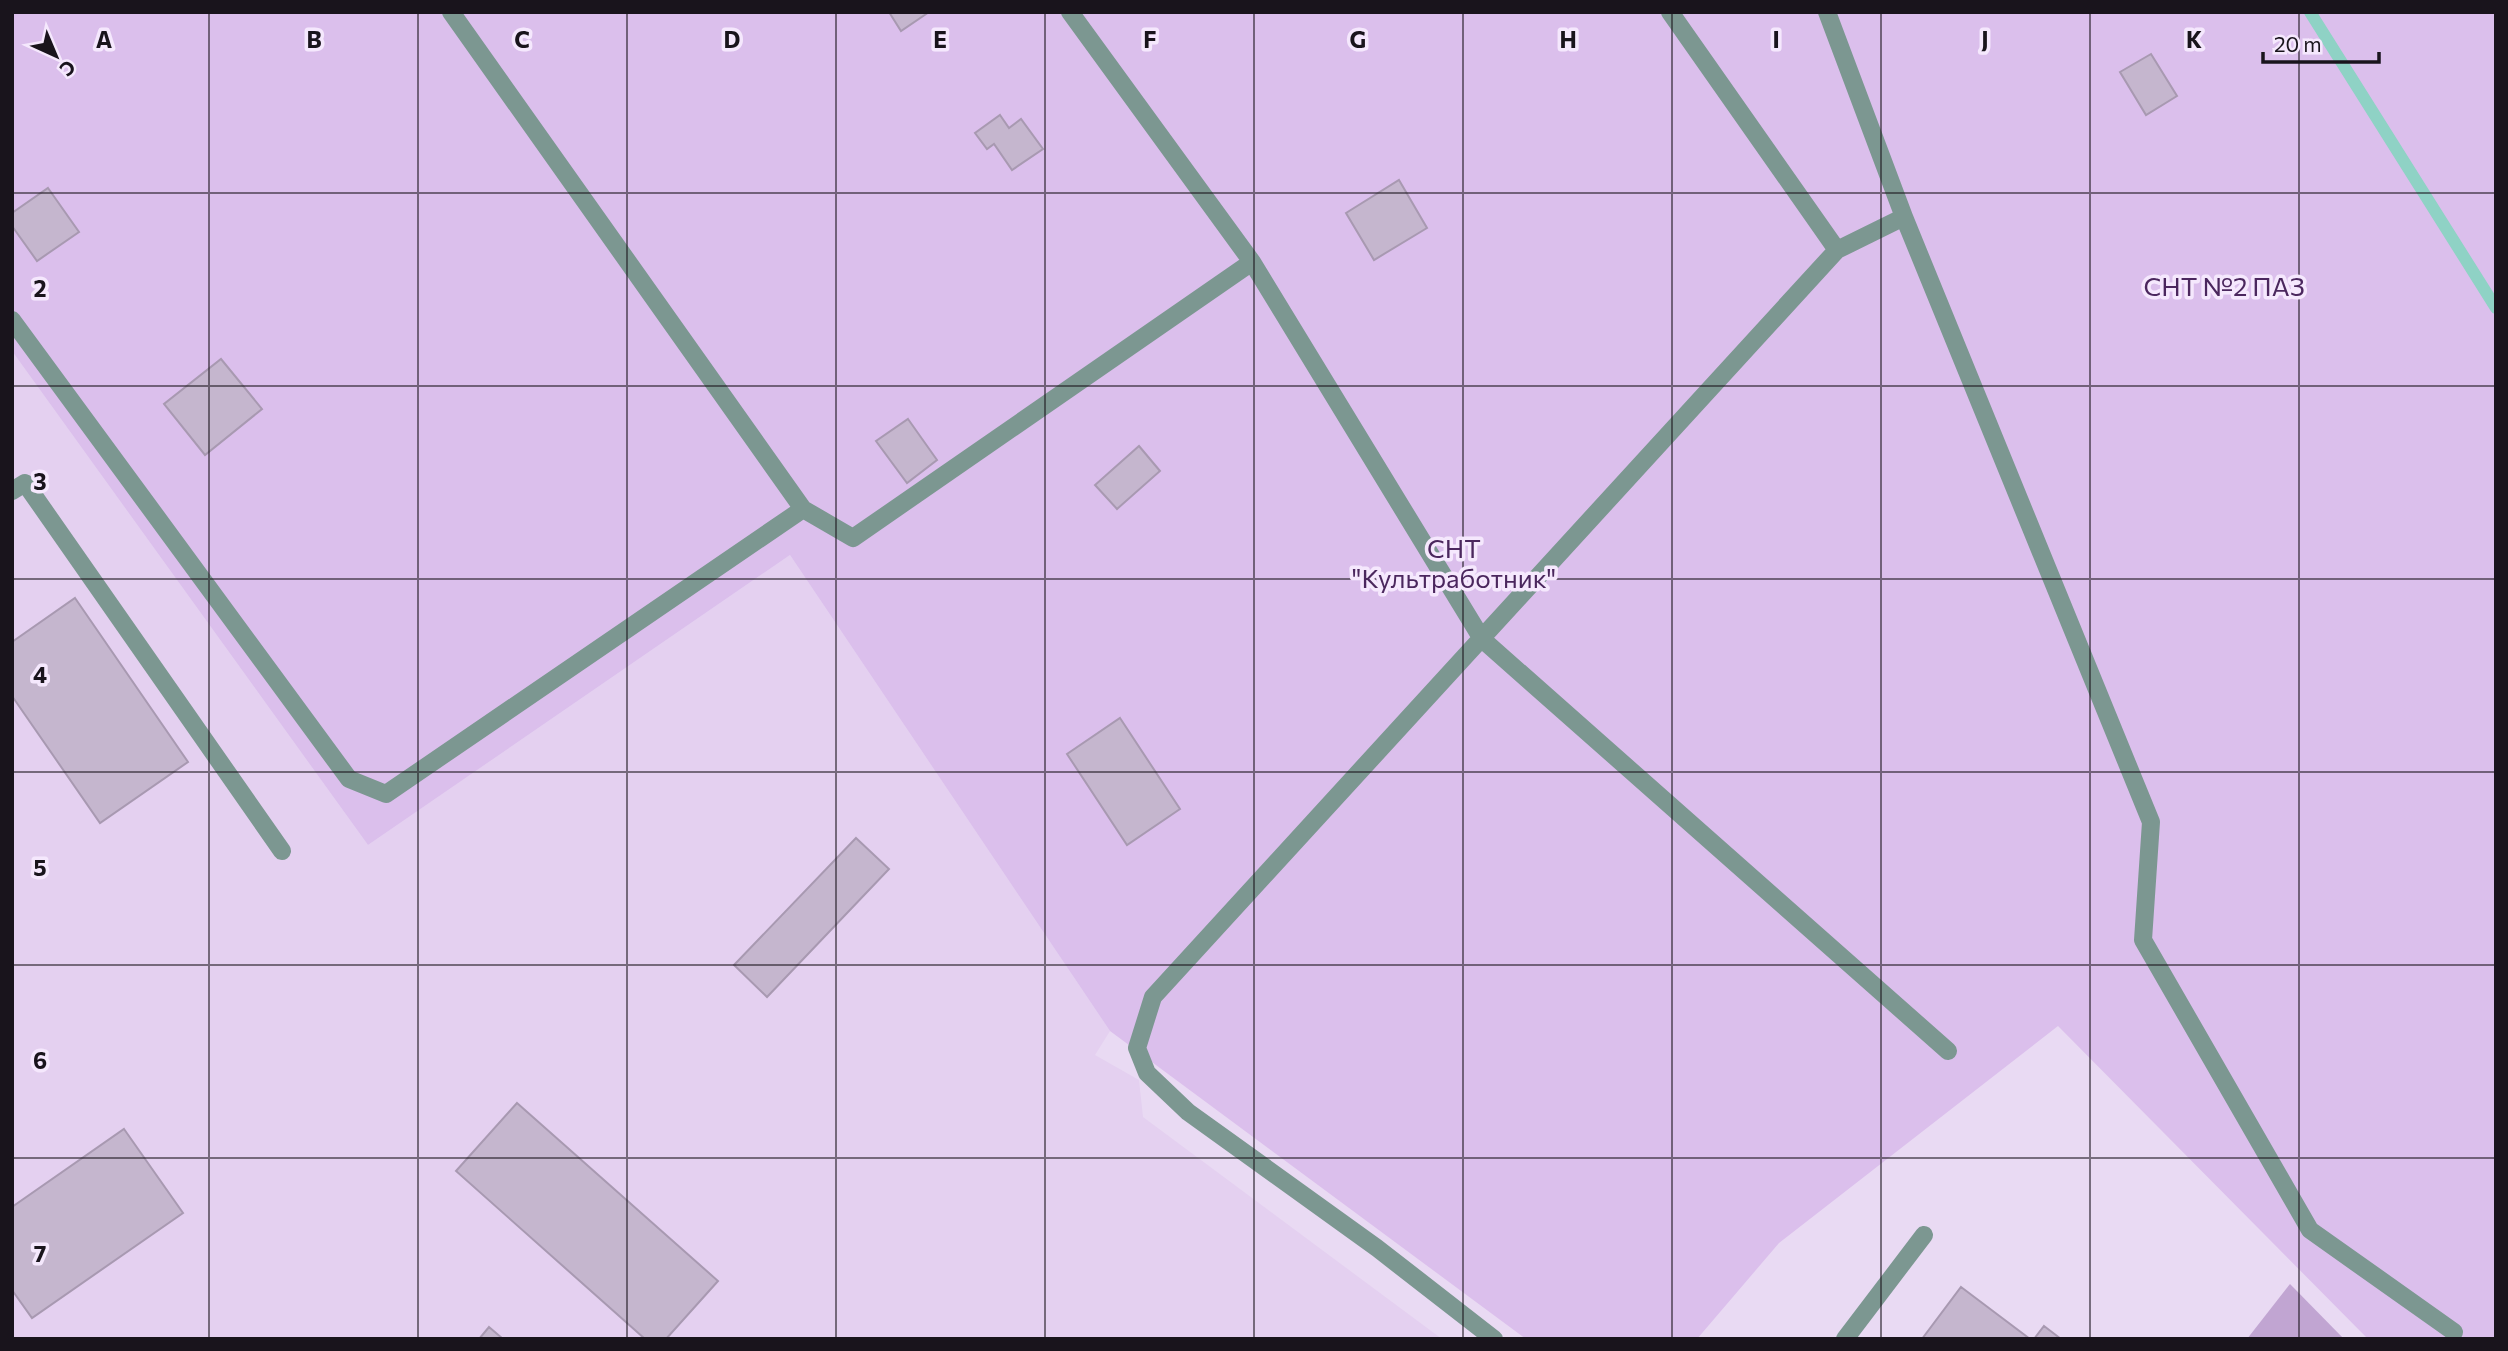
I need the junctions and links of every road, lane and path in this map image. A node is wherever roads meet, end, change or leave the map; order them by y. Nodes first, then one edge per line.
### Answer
1 (451, 12) edge
2 (1070, 12) edge
3 (1670, 12) edge
4 (1828, 12) edge
5 (1904, 217) junction
6 (1837, 250) junction
7 (1252, 262) junction
8 (12, 320) edge
9 (12, 491) edge
10 (803, 509) junction
11 (1482, 639) junction
12 (282, 851) dead end
13 (1948, 1051) dead end
14 (1924, 1235) dead end
15 (2454, 1332) dead end
16 (1494, 1339) edge
17 (1845, 1339) edge

1 - 10 street
2 - 7 street
3 - 6 street
4 - 5 street
5 - 6 street
5 - 15 street
6 - 11 street
7 - 10 street
7 - 11 street
8 - 10 street
9 - 12 street
11 - 13 street
11 - 16 street
14 - 17 street

